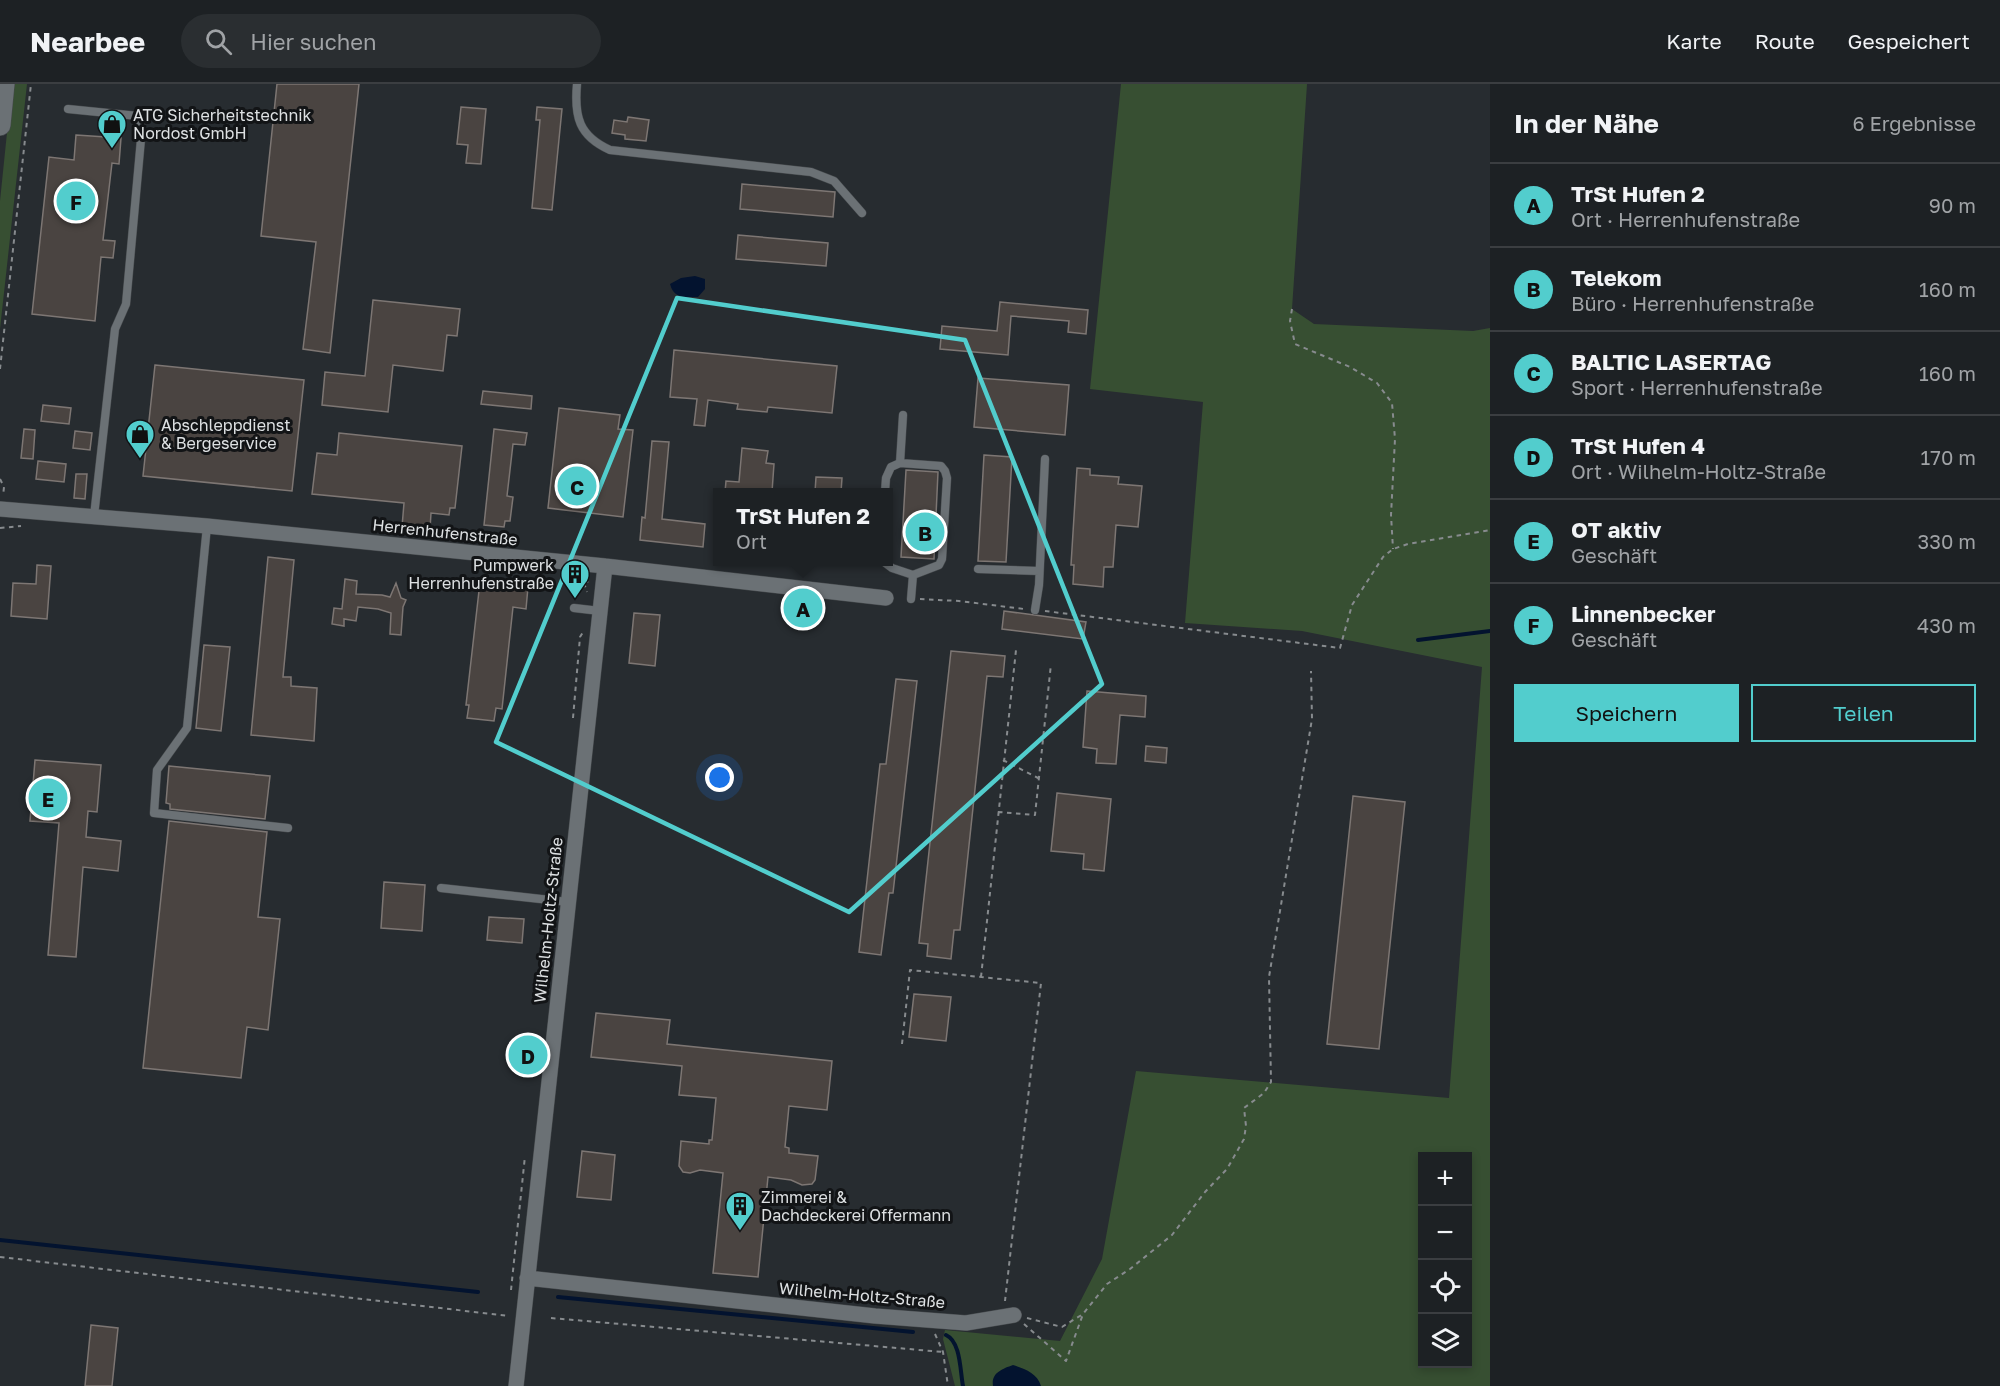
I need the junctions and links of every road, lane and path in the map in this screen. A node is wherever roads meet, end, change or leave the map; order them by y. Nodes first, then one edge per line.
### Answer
1 (4, 84) edge
2 (31, 84) edge
3 (577, 84) edge
4 (68, 109) dead end
5 (0, 125) edge
6 (862, 213) dead end
7 (1292, 309) dead end
8 (0, 369) edge
9 (903, 415) dead end
10 (1045, 459) dead end
11 (900, 464) junction
12 (0, 479) edge
13 (4, 487) dead end
14 (885, 488) edge
15 (0, 509) edge
16 (94, 516) junction
17 (207, 526) junction
18 (1490, 530) edge
19 (1394, 549) junction
20 (605, 566) junction
21 (890, 566) edge
22 (978, 569) dead end
23 (1040, 571) junction
24 (913, 575) junction
25 (886, 598) dead end
26 (911, 599) joint
27 (574, 608) dead end
28 (1035, 610) junction
29 (600, 612) junction
30 (1016, 650) dead end
31 (1051, 664) dead end
32 (1311, 671) dead end
33 (1003, 760) junction
34 (1038, 778) junction
35 (998, 812) junction
36 (288, 828) dead end
37 (441, 888) dead end
38 (568, 902) junction
39 (981, 977) junction
40 (902, 1044) dead end
41 (0, 1257) edge
42 (527, 1278) junction
43 (1083, 1314) junction
44 (1014, 1315) junction
45 (509, 1316) dead end
46 (551, 1318) dead end
47 (929, 1319) junction
48 (944, 1352) junction
49 (516, 1386) edge
50 (948, 1386) edge

1 - 5 main road
2 - 8 path
3 - 6 lane
4 - 16 lane
7 - 19 path
9 - 11 lane
10 - 23 lane
11 - 14 lane
11 - 24 lane
12 - 13 path
15 - 16 street, Herrenhufenstraße
16 - 17 street, Herrenhufenstraße
17 - 20 street, Herrenhufenstraße
17 - 36 lane
18 - 19 path
19 - 28 path
20 - 25 street, Herrenhufenstraße
20 - 29 street, Wilhelm-Holtz-Straße
21 - 24 lane
22 - 23 lane
23 - 28 lane
24 - 26 lane
26 - 28 path
27 - 29 lane
29 - 38 street, Wilhelm-Holtz-Straße
30 - 33 path
31 - 34 path
32 - 43 path
33 - 34 path
33 - 35 path
34 - 35 path
35 - 39 path
37 - 38 lane
38 - 42 street, Wilhelm-Holtz-Straße
39 - 40 path
39 - 44 path
41 - 45 path
42 - 47 street, Wilhelm-Holtz-Straße
42 - 49 street, Wilhelm-Holtz-Straße
43 - 44 path
43 - 44 path
44 - 47 street, Wilhelm-Holtz-Straße
46 - 48 path
47 - 48 path
48 - 50 path

